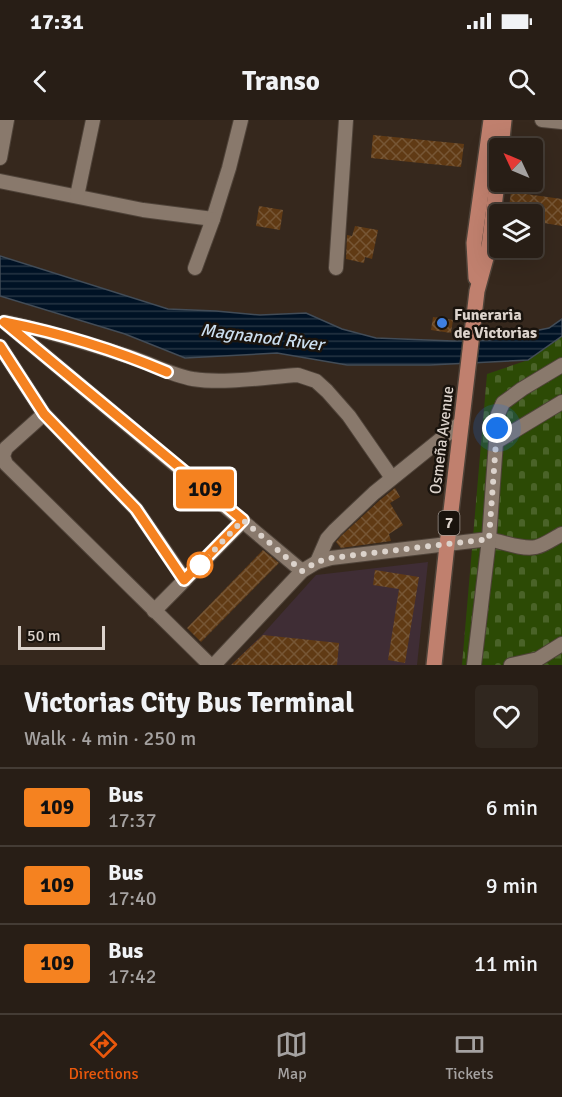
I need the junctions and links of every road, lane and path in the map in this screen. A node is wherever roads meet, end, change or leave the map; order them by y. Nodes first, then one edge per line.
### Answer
1 (8, 120) edge
2 (93, 120) edge
3 (241, 120) edge
4 (346, 120) edge
5 (491, 120) edge
6 (504, 120) edge
7 (542, 120) edge
8 (562, 122) edge
9 (502, 138) edge
10 (0, 158) edge
11 (0, 181) edge
12 (496, 192) edge
13 (76, 196) junction
14 (213, 219) junction
15 (195, 268) dead end
16 (336, 268) dead end
17 (477, 291) junction
18 (2, 322) edge
19 (0, 346) edge
20 (562, 365) edge
21 (562, 402) edge
22 (44, 414) junction
23 (462, 422) junction
24 (496, 442) junction
25 (393, 478) junction
26 (243, 520) junction
27 (562, 534) edge
28 (489, 539) junction
29 (447, 544) junction
30 (317, 562) junction
31 (302, 571) junction
32 (184, 580) junction
33 (154, 611) junction
34 (562, 644) edge
35 (212, 665) edge
36 (434, 665) edge
37 (474, 665) edge
38 (511, 665) edge

1 - 10 street
2 - 13 street
3 - 14 street
4 - 16 street
5 - 17 main road, Osmeña Avenue / 7
6 - 9 main road
7 - 8 street
11 - 13 street
12 - 17 main road, Osmeña Avenue / 7
13 - 14 street
14 - 15 street
17 - 23 main road, Osmeña Avenue / 7
18 - 25 street
18 - 26 street
19 - 22 street
20 - 24 street
21 - 24 street
22 - 32 street
22 - 33 street
23 - 25 street
23 - 29 main road, Osmeña Avenue / 7
24 - 28 street
25 - 30 street
26 - 31 street
26 - 32 street
27 - 28 street
28 - 29 street
28 - 37 street
29 - 30 street
29 - 36 main road, Osmeña Avenue / 7
30 - 31 street
31 - 35 street
32 - 33 street
33 - 35 street
34 - 38 street

